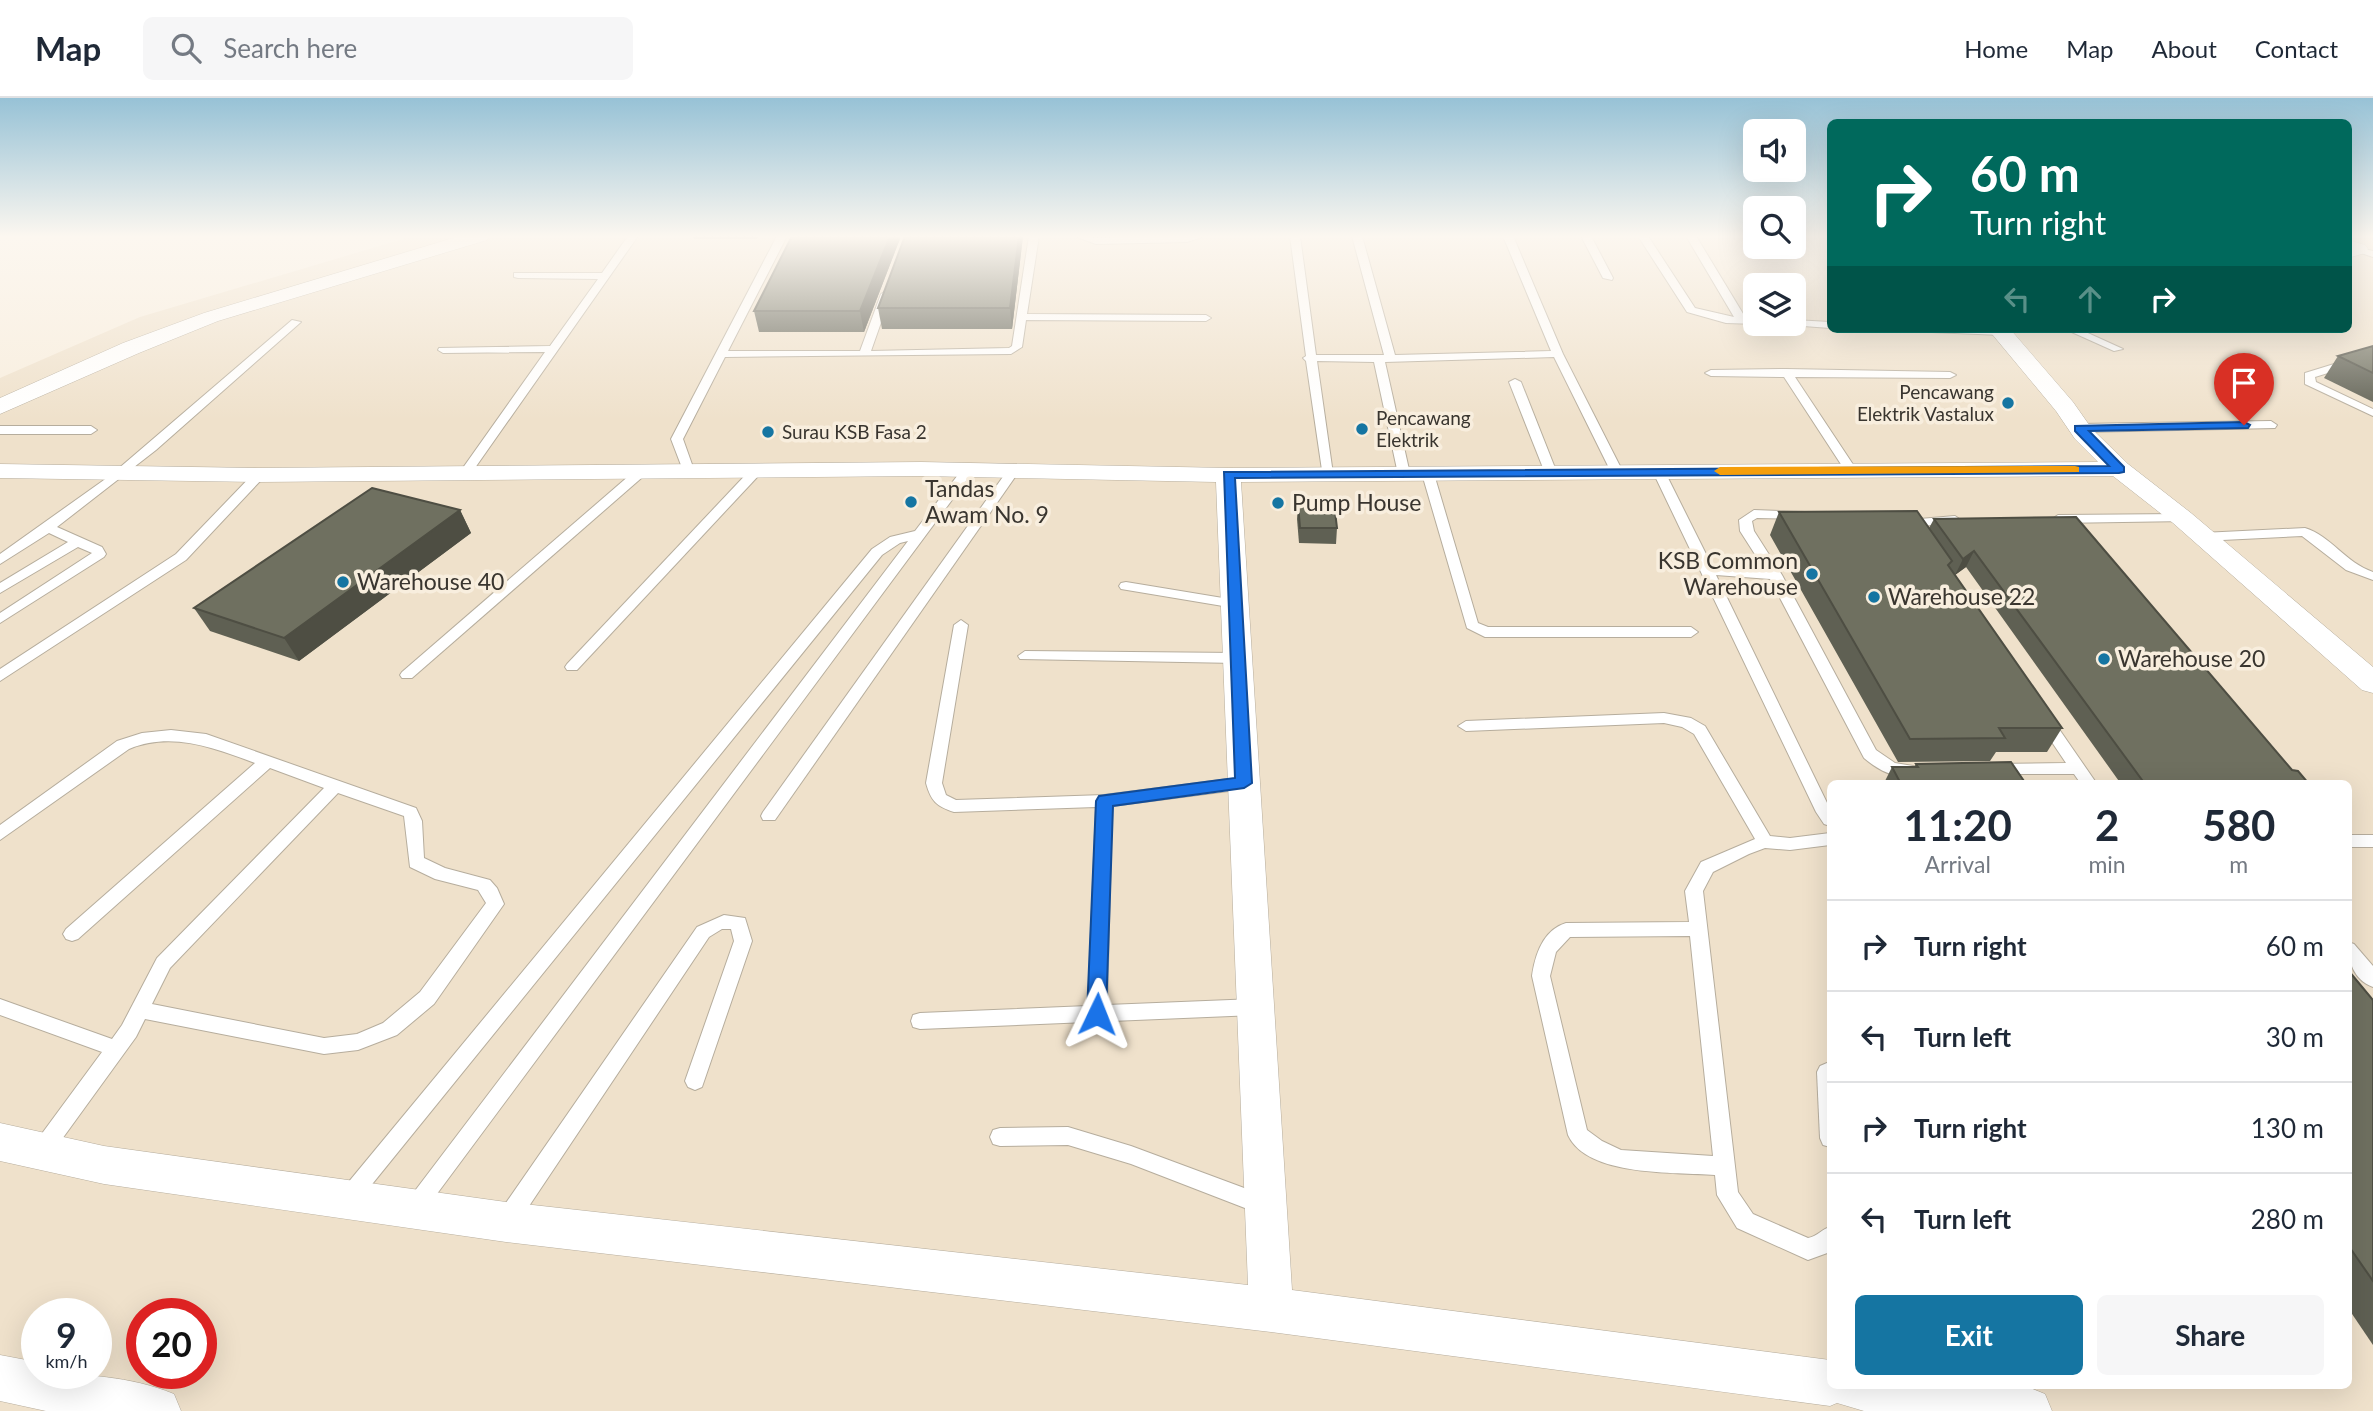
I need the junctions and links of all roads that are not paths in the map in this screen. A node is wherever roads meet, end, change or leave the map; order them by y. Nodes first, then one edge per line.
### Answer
1 (277, 297) edge
2 (589, 297) edge
3 (750, 297) edge
4 (885, 297) edge
5 (1025, 297) edge
6 (1302, 297) edge
7 (1370, 297) edge
8 (1534, 297) edge
9 (1683, 297) edge
10 (1728, 297) edge
11 (1022, 317) junction
12 (1206, 318) dead end
13 (1742, 321) joint
14 (296, 322) dead end
15 (1806, 323) edge
16 (1827, 324) edge
17 (2002, 333) edge
18 (2080, 333) edge
19 (553, 349) junction
20 (2118, 349) dead end
21 (443, 350) dead end
22 (720, 354) junction
23 (864, 354) junction
24 (1558, 354) junction
25 (2373, 355) edge
26 (1309, 358) junction
27 (1384, 359) junction
28 (1786, 372) junction
29 (1711, 373) dead end
30 (1950, 375) dead end
31 (1515, 382) dead end
32 (0, 407) edge
33 (2373, 414) edge
34 (2271, 425) dead end
35 (2079, 428) junction
36 (0, 430) edge
37 (91, 430) dead end
38 (1850, 469) junction
39 (2119, 469) junction
40 (688, 470) junction
41 (757, 470) junction
42 (968, 470) junction
43 (1014, 470) junction
44 (0, 471) edge
45 (642, 471) junction
46 (466, 472) junction
47 (1617, 472) junction
48 (1659, 472) junction
49 (121, 473) junction
50 (1551, 473) junction
51 (1327, 474) junction
52 (1416, 474) junction
53 (259, 475) junction
54 (1228, 475) junction
55 (1815, 515) edge
56 (2182, 518) junction
57 (1965, 519) edge
58 (2042, 519) edge
59 (50, 529) junction
60 (919, 534) junction
61 (2202, 537) junction
62 (78, 541) junction
63 (0, 543) edge
64 (1923, 545) edge
65 (21, 547) junction
66 (0, 560) edge
67 (1706, 570) junction
68 (1775, 575) junction
69 (2373, 576) edge
70 (1126, 586) dead end
71 (0, 589) edge
72 (1235, 604) junction
73 (0, 619) edge
74 (961, 625) dead end
75 (1692, 632) dead end
76 (1025, 656) dead end
77 (1237, 658) junction
78 (572, 667) dead end
79 (407, 675) dead end
80 (0, 676) edge
81 (2373, 683) edge
82 (2040, 712) edge
83 (1466, 726) dead end
84 (267, 762) junction
85 (2078, 768) junction
86 (1981, 770) edge
87 (1925, 771) edge
88 (2086, 780) edge
89 (1244, 783) junction
90 (334, 787) junction
91 (1104, 801) junction
92 (769, 816) dead end
93 (1827, 816) edge
94 (0, 834) edge
95 (1827, 839) edge
96 (2352, 841) edge
97 (2373, 841) edge
98 (1765, 842) junction
99 (1697, 929) junction
100 (72, 934) dead end
101 (2352, 954) edge
102 (2373, 979) edge
103 (0, 1007) edge
104 (1255, 1007) junction
105 (140, 1010) junction
106 (1097, 1014) junction
107 (920, 1021) dead end
108 (116, 1049) junction
109 (695, 1081) dead end
110 (1000, 1137) dead end
111 (20, 1147) edge
112 (1725, 1166) junction
113 (347, 1199) junction
114 (1265, 1206) junction
115 (414, 1209) junction
116 (506, 1222) junction
117 (1827, 1240) edge
118 (1271, 1310) junction
119 (0, 1378) edge
120 (1827, 1383) edge
121 (1873, 1389) edge
122 (142, 1409) edge
123 (2028, 1411) edge

1 - 32 street
2 - 19 lane
3 - 22 lane
4 - 23 lane
5 - 11 lane
6 - 26 lane
7 - 27 lane
8 - 24 lane
9 - 13 lane
10 - 13 lane
11 - 12 lane
11 - 23 lane
14 - 49 lane
15 - 16 lane
17 - 35 street
18 - 20 lane
19 - 21 lane
19 - 46 lane
22 - 23 lane
22 - 40 lane
24 - 27 lane
24 - 47 lane
25 - 33 lane
26 - 27 lane
26 - 51 lane
27 - 52 lane
28 - 29 lane
28 - 30 lane
28 - 38 lane
31 - 50 lane
34 - 35 lane
35 - 39 street
36 - 37 lane
38 - 39 street
38 - 48 street
39 - 56 street
40 - 41 street
40 - 45 street
41 - 42 street
41 - 78 lane
42 - 43 street
42 - 60 lane
43 - 54 street
43 - 92 lane
44 - 49 street
45 - 46 street
45 - 79 lane
46 - 53 street
47 - 48 street
47 - 50 street
48 - 67 lane
49 - 53 street
49 - 59 lane
50 - 52 street
51 - 52 street
51 - 54 street
52 - 75 lane
53 - 80 lane
54 - 72 street
55 - 68 lane
56 - 58 lane
56 - 61 street
57 - 64 lane
59 - 62 lane
59 - 65 lane
60 - 113 lane
60 - 115 lane
61 - 69 lane
61 - 81 street
62 - 71 lane
62 - 73 lane
63 - 65 lane
65 - 66 lane
67 - 68 lane
67 - 93 lane
68 - 87 lane
70 - 72 lane
72 - 77 street
74 - 91 lane
76 - 77 lane
77 - 89 street
82 - 85 lane
83 - 98 lane
84 - 90 lane
84 - 94 lane
84 - 100 lane
85 - 86 lane
85 - 88 lane
89 - 91 lane
89 - 104 street
90 - 105 lane
90 - 105 lane
91 - 106 lane
95 - 98 lane
96 - 97 lane
98 - 99 lane
99 - 112 lane
99 - 112 lane
101 - 102 lane
103 - 108 lane
104 - 106 lane
104 - 114 street
105 - 108 lane
106 - 107 lane
108 - 111 lane
109 - 116 lane
110 - 114 lane
111 - 113 street
112 - 117 lane
113 - 115 street
114 - 118 street
115 - 116 street
116 - 118 street
118 - 120 street
119 - 122 street
121 - 123 street

